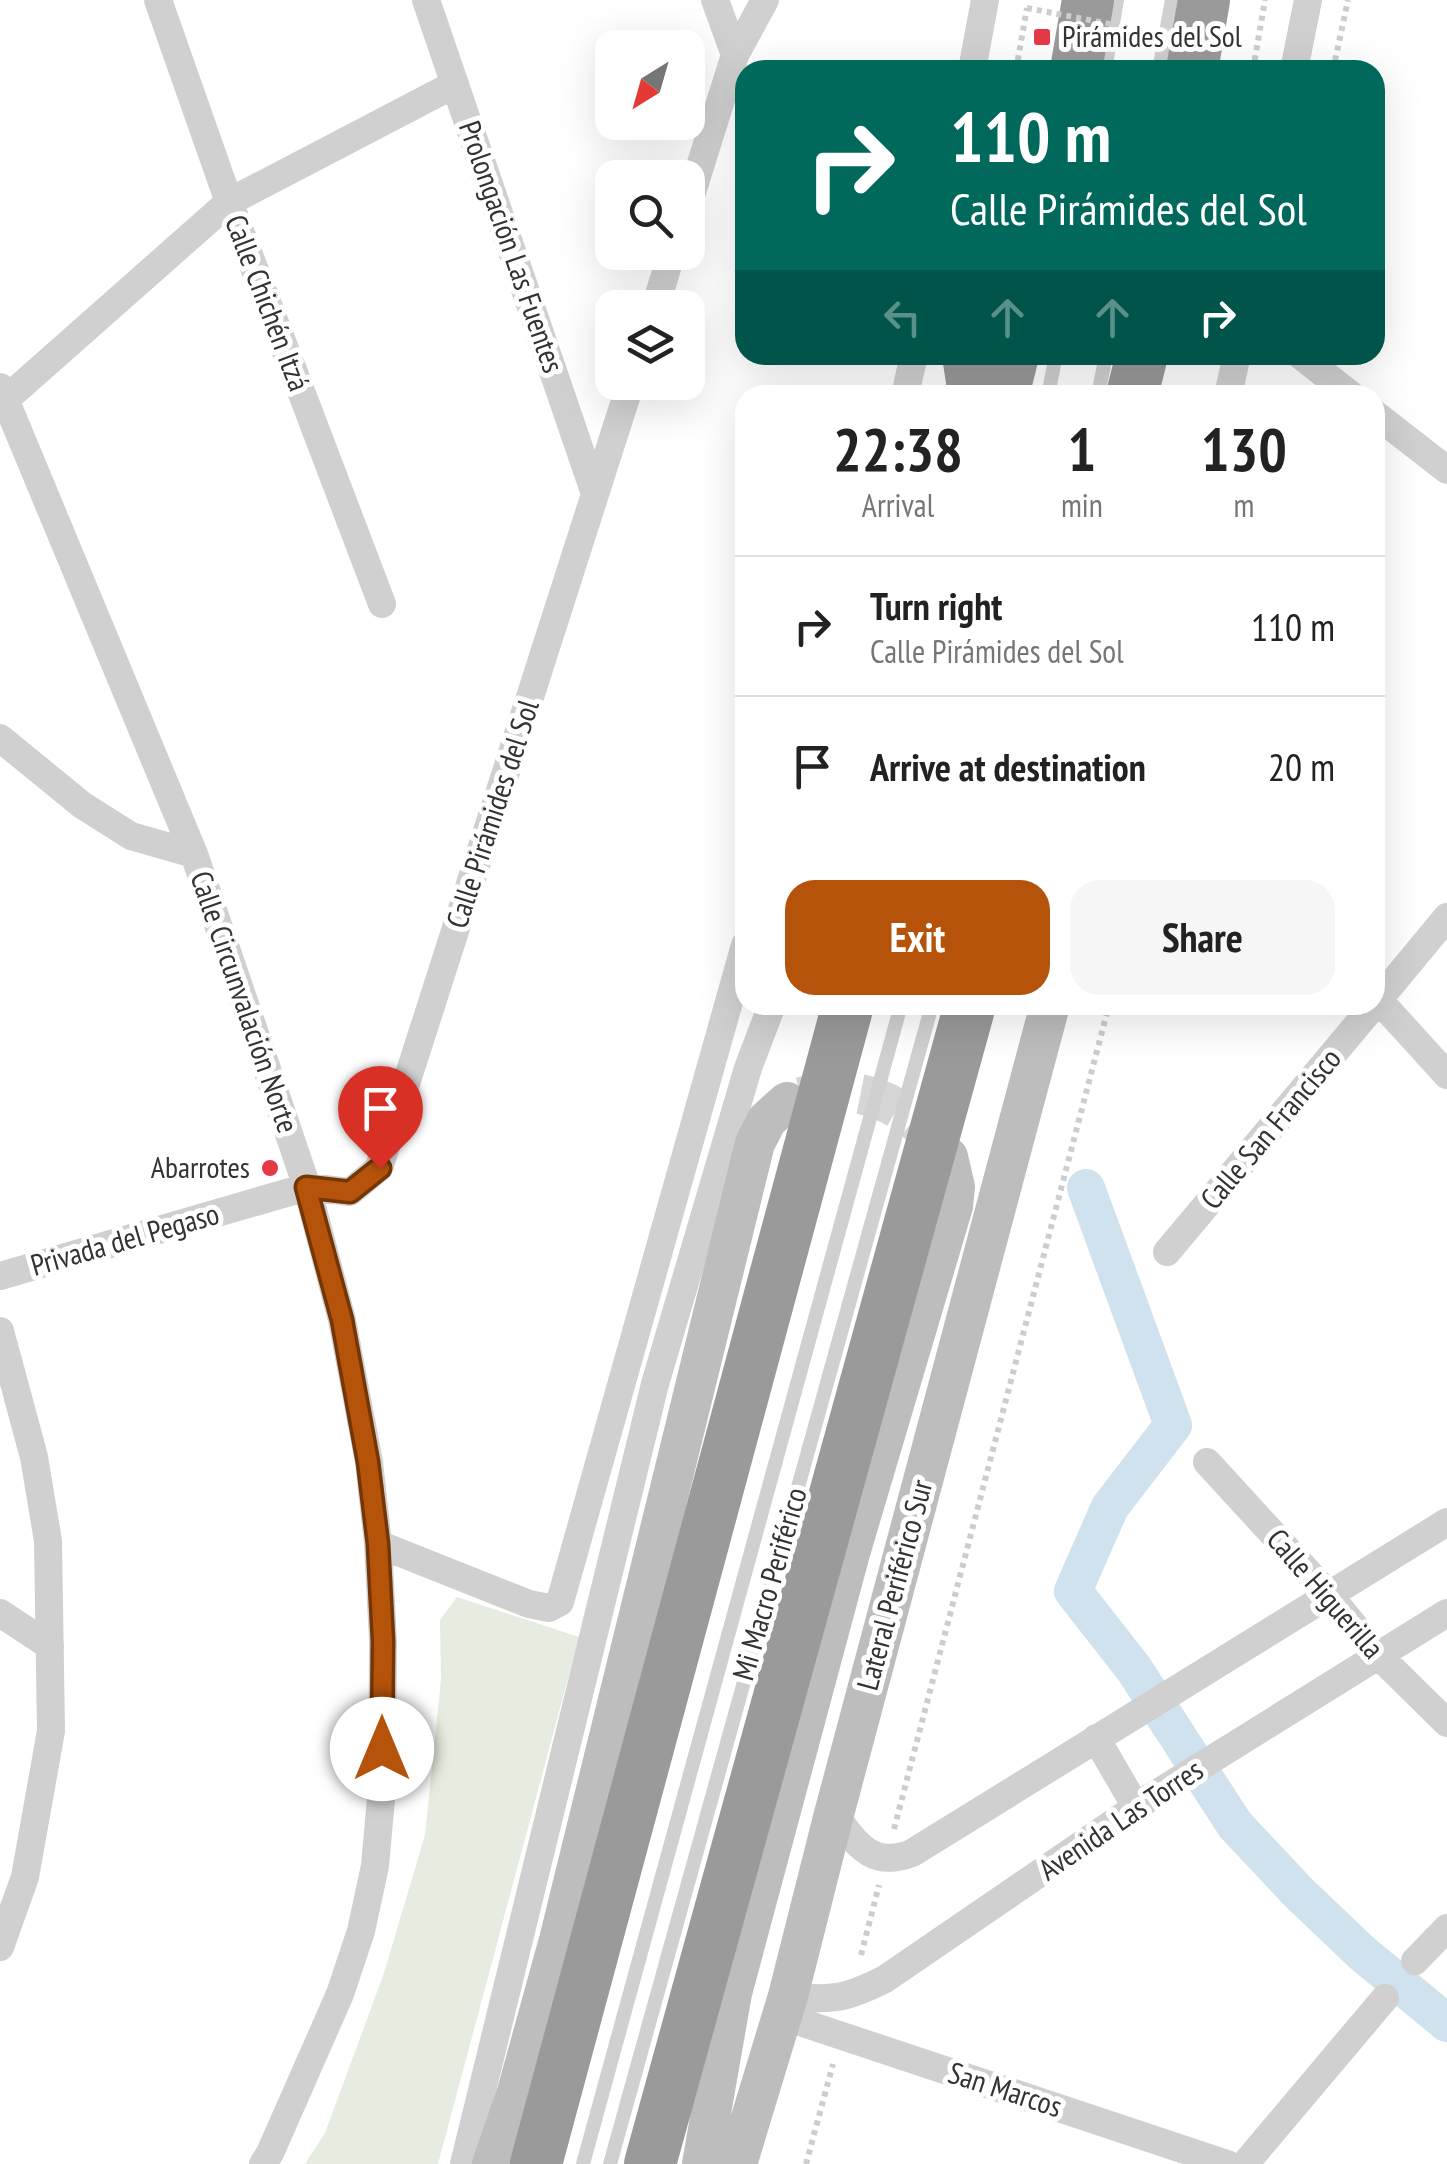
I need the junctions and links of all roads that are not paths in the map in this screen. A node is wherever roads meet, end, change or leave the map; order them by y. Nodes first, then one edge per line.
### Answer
1 (158, 0) edge
2 (426, 0) edge
3 (715, 0) edge
4 (766, 0) edge
5 (985, 0) edge
6 (1088, 0) edge
7 (1117, 0) edge
8 (1172, 0) edge
9 (1204, 0) edge
10 (1308, 0) edge
11 (735, 56) junction
12 (1213, 59) edge
13 (974, 60) edge
14 (1078, 60) edge
15 (1107, 60) edge
16 (1160, 60) edge
17 (1296, 60) edge
18 (456, 84) junction
19 (702, 160) edge
20 (229, 202) junction
21 (1313, 365) edge
22 (1338, 385) edge
23 (2, 393) edge
24 (625, 400) edge
25 (1385, 421) edge
26 (1443, 460) edge
27 (595, 494) junction
28 (382, 604) dead end
29 (0, 738) edge
30 (194, 854) junction
31 (1447, 917) edge
32 (735, 981) edge
33 (1385, 990) edge
34 (1385, 1010) edge
35 (761, 1015) edge
36 (768, 1015) edge
37 (845, 1015) edge
38 (898, 1015) edge
39 (929, 1015) edge
40 (967, 1015) edge
41 (1047, 1015) edge
42 (1364, 1015) edge
43 (748, 1068) junction
44 (1447, 1075) edge
45 (786, 1102) dead end
46 (948, 1157) tunnel mouth
47 (306, 1187) junction
48 (1168, 1252) dead end
49 (0, 1276) edge
50 (0, 1331) edge
51 (1207, 1462) dead end
52 (1447, 1522) edge
53 (378, 1544) junction
54 (1329, 1596) junction
55 (0, 1613) edge
56 (1447, 1614) edge
57 (50, 1646) junction
58 (1379, 1656) junction
59 (1447, 1723) edge
60 (1100, 1736) junction
61 (1142, 1803) junction
62 (834, 1814) junction
63 (1447, 1928) edge
64 (0, 1947) edge
65 (1415, 1962) dead end
66 (1384, 1998) dead end
67 (785, 2006) junction
68 (263, 2164) edge
69 (464, 2164) edge
70 (492, 2164) edge
71 (536, 2164) edge
72 (583, 2164) edge
73 (610, 2164) edge
74 (650, 2164) edge
75 (702, 2164) edge
76 (737, 2164) edge
77 (1228, 2164) edge
78 (1245, 2164) edge

1 - 20 street, Calle Chichén Itzá
2 - 18 street, Prolongación Las Fuentes
3 - 11 street
4 - 11 street
5 - 13 street
6 - 14 highway
7 - 15 lane
8 - 16 lane
9 - 12 highway
10 - 17 street
11 - 19 street
18 - 20 street
18 - 27 street, Prolongación Las Fuentes
20 - 23 street
20 - 28 street, Calle Chichén Itzá
21 - 22 street
23 - 30 street, Calle Circunvalación Norte
24 - 27 street, Calle Pirámides del Sol
25 - 26 street
27 - 47 street, Calle Pirámides del Sol
29 - 30 street
30 - 47 street, Calle Circunvalación Norte
31 - 33 street, Calle San Francisco
32 - 53 street
34 - 44 street
35 - 43 street
36 - 43 street
37 - 71 highway
38 - 72 lane, Mi Macro Periférico
39 - 73 lane, Mi Macro Periférico
40 - 74 highway
41 - 62 main road, Lateral Periférico Sur
42 - 48 street, Calle San Francisco
43 - 69 street
45 - 70 main road
46 - 75 main road
47 - 49 street, Privada del Pegaso
47 - 53 street, Calle Circunvalación Norte
50 - 57 street
51 - 54 street, Calle Higuerilla
52 - 54 street
53 - 68 street, Calle Circunvalación Norte
54 - 58 street, Calle Higuerilla
54 - 60 street
55 - 57 street
56 - 58 street, Avenida Las Torres
57 - 64 street
58 - 59 street, Calle Higuerilla
58 - 61 street, Avenida Las Torres
60 - 61 street
60 - 62 street
61 - 67 street, Avenida Las Torres
62 - 67 main road, Lateral Periférico Sur
63 - 65 street
66 - 78 street
67 - 76 main road, Lateral Periférico Sur
67 - 77 street, San Marcos

